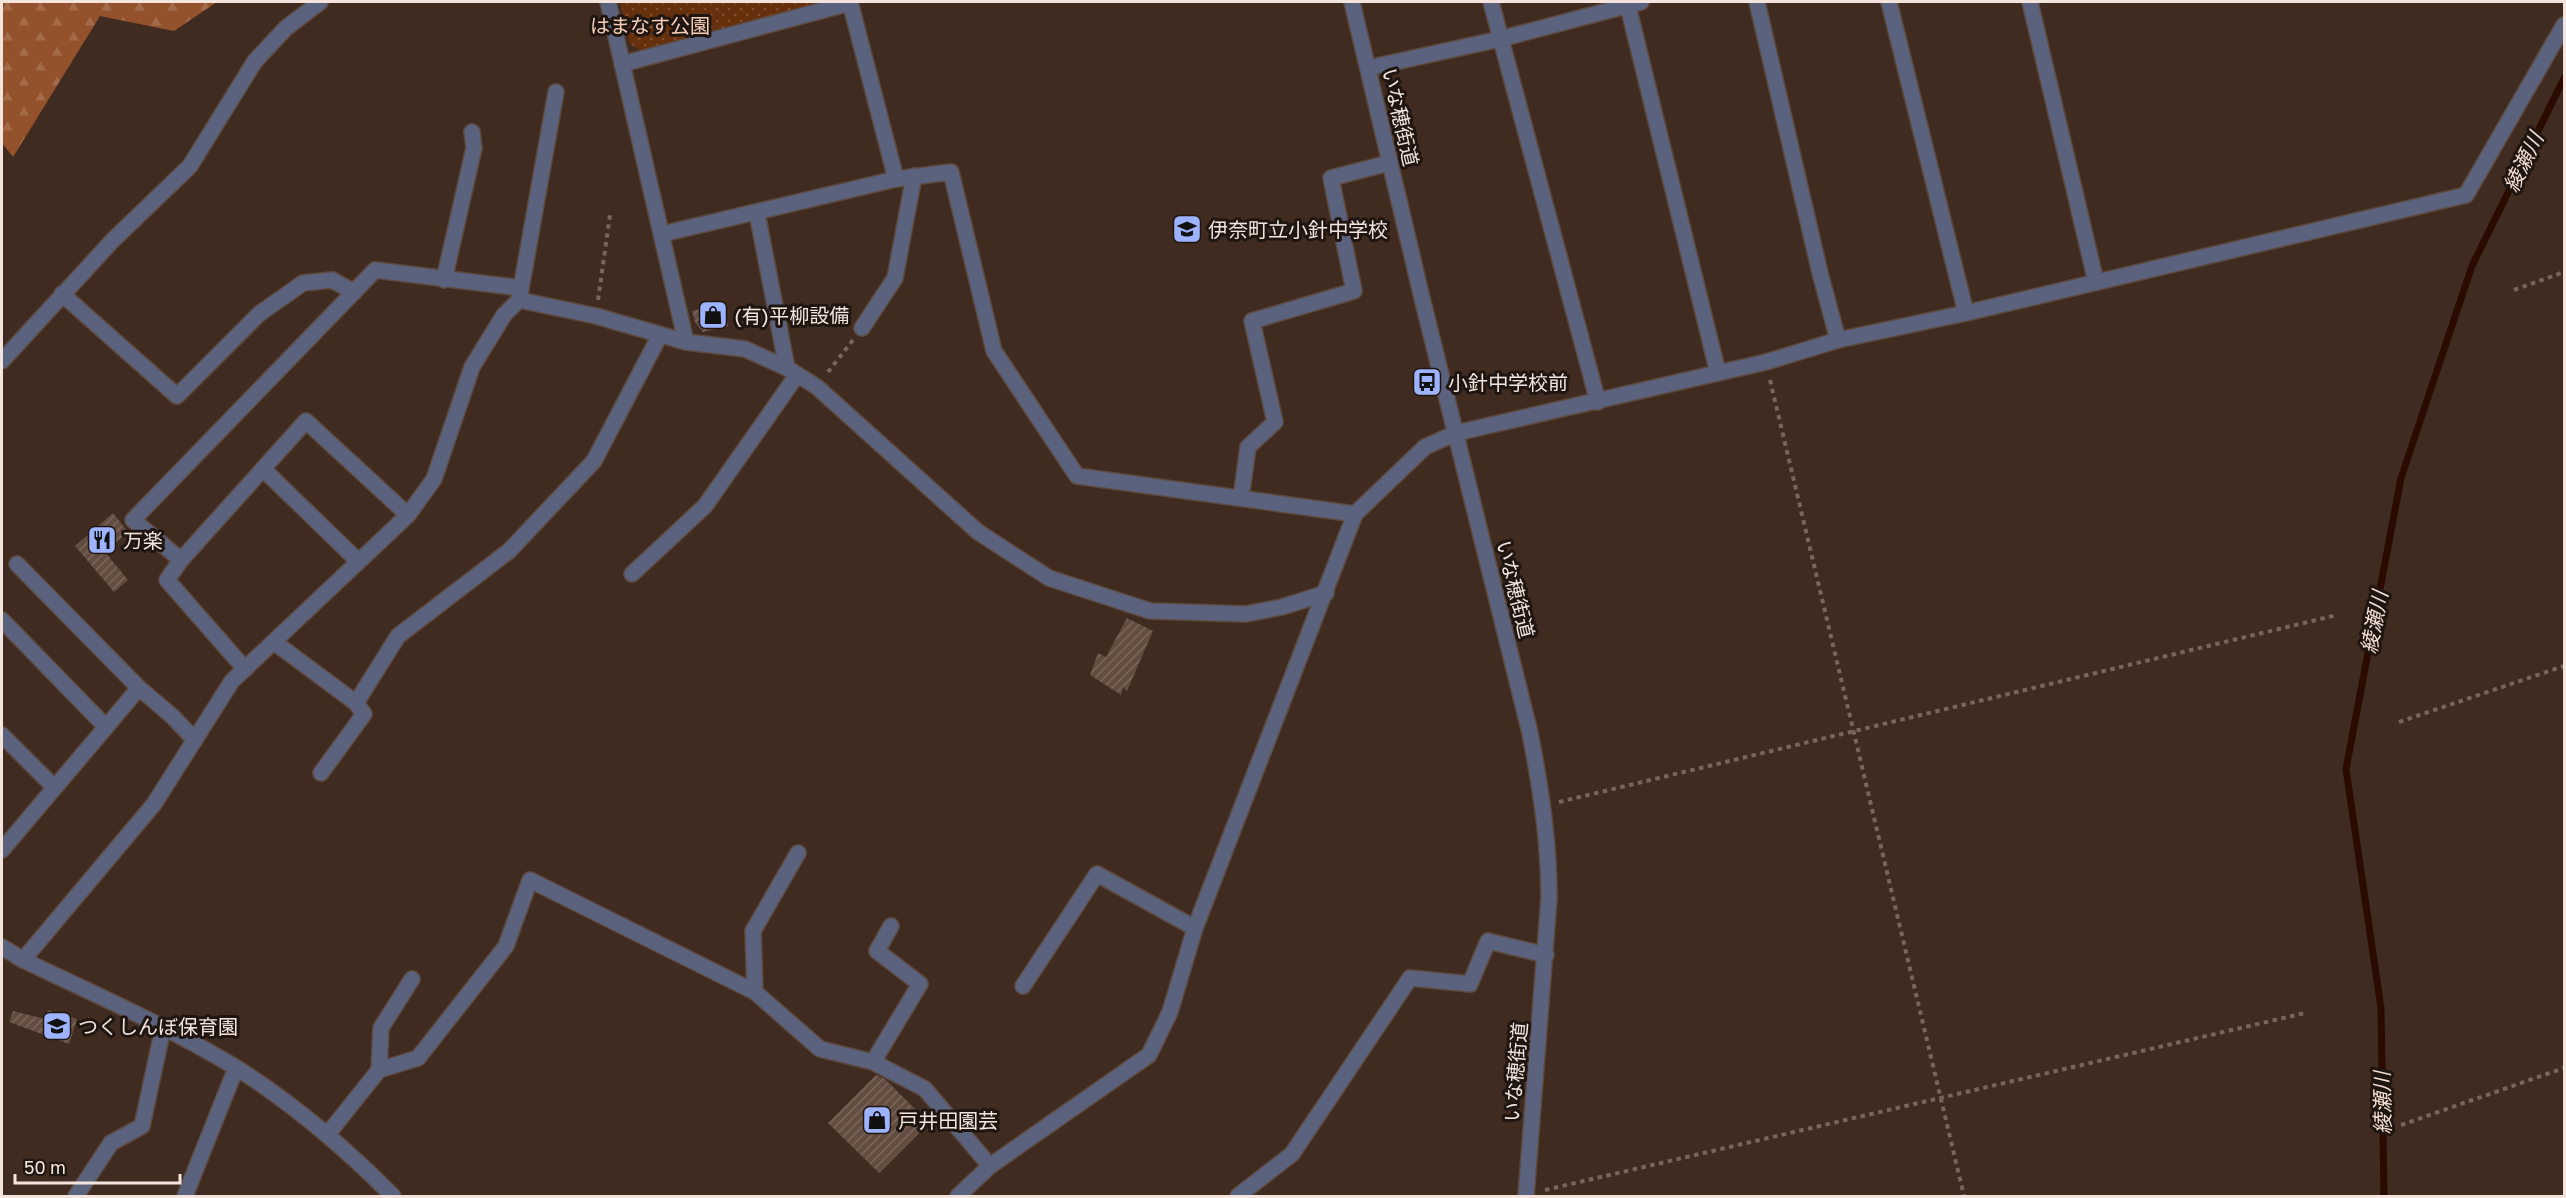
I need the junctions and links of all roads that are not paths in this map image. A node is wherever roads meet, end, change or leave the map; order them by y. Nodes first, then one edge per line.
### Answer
1 (320, 2) edge
2 (608, 2) edge
3 (850, 2) edge
4 (1352, 2) edge
5 (1491, 2) edge
6 (1757, 2) edge
7 (1889, 2) edge
8 (2030, 2) edge
9 (1632, 3) edge
10 (2565, 25) edge
11 (1500, 39) junction
12 (622, 64) junction
13 (1368, 68) junction
14 (556, 92) dead end
15 (472, 132) dead end
16 (1389, 163) junction
17 (914, 176) junction
18 (896, 179) junction
19 (757, 213) junction
20 (662, 234) junction
21 (444, 280) junction
22 (2096, 282) junction
23 (354, 292) junction
24 (62, 294) junction
25 (520, 294) junction
26 (1966, 313) junction
27 (862, 328) road end
28 (660, 334) junction
29 (1838, 340) junction
30 (686, 342) junction
31 (2, 362) edge
32 (792, 371) junction
33 (1718, 373) junction
34 (1598, 402) junction
35 (1456, 433) junction
36 (263, 469) junction
37 (1241, 498) junction
38 (1355, 514) junction
39 (408, 515) junction
40 (181, 560) junction
41 (358, 561) junction
42 (17, 564) dead end
43 (632, 574) dead end
44 (1326, 593) junction
45 (2, 620) edge
46 (274, 642) junction
47 (245, 669) junction
48 (139, 688) junction
49 (356, 703) junction
50 (106, 727) junction
51 (2, 735) edge
52 (195, 740) junction
53 (321, 772) dead end
54 (54, 787) junction
55 (2, 849) edge
56 (798, 853) dead end
57 (891, 926) dead end
58 (1195, 928) junction
59 (2, 947) edge
60 (1546, 955) junction
61 (23, 960) junction
62 (412, 979) dead end
63 (1023, 986) dead end
64 (755, 992) junction
65 (163, 1028) junction
66 (873, 1062) junction
67 (236, 1068) junction
68 (379, 1070) junction
69 (327, 1135) junction
70 (990, 1166) junction
71 (1526, 1195) edge
72 (76, 1197) edge
73 (185, 1197) edge
74 (393, 1197) edge
75 (958, 1197) edge
76 (1238, 1197) edge

1 - 24 street
2 - 12 street
3 - 12 street
3 - 18 street
4 - 13 street, いな穂街道
5 - 11 street
6 - 29 street
7 - 26 street
8 - 22 street
9 - 11 street
9 - 33 street
10 - 22 street
11 - 13 street
11 - 34 street
12 - 20 street
13 - 16 street, いな穂街道
14 - 25 street
15 - 21 street
16 - 35 street, いな穂街道
16 - 37 street
17 - 18 street
17 - 27 street
17 - 37 street
18 - 19 street
19 - 20 street
19 - 32 street
20 - 30 street
21 - 23 street
21 - 25 street
22 - 26 street
23 - 24 street
23 - 40 street
24 - 31 street
25 - 28 street
25 - 39 street
26 - 29 street
28 - 30 street
28 - 49 street
29 - 33 street
30 - 32 street
32 - 43 street
32 - 44 street
33 - 34 street
34 - 35 street
35 - 38 street
35 - 60 street, いな穂街道
36 - 39 street
36 - 40 street
36 - 41 street
37 - 38 street
38 - 44 street
39 - 41 street
40 - 47 street
41 - 46 street
42 - 48 street
44 - 58 street
45 - 50 street
46 - 47 street
46 - 49 street
47 - 52 street
48 - 50 street
48 - 52 street
49 - 53 street
50 - 54 street
51 - 54 street
52 - 61 street
54 - 55 street
56 - 64 street
57 - 66 street
58 - 63 street
58 - 70 street
59 - 61 street
60 - 71 street, いな穂街道
60 - 76 street
61 - 65 street
62 - 68 street
64 - 66 street
64 - 68 street
65 - 67 street
65 - 72 street
66 - 70 street
67 - 69 street
67 - 73 street
68 - 69 street
69 - 74 street
70 - 75 street

